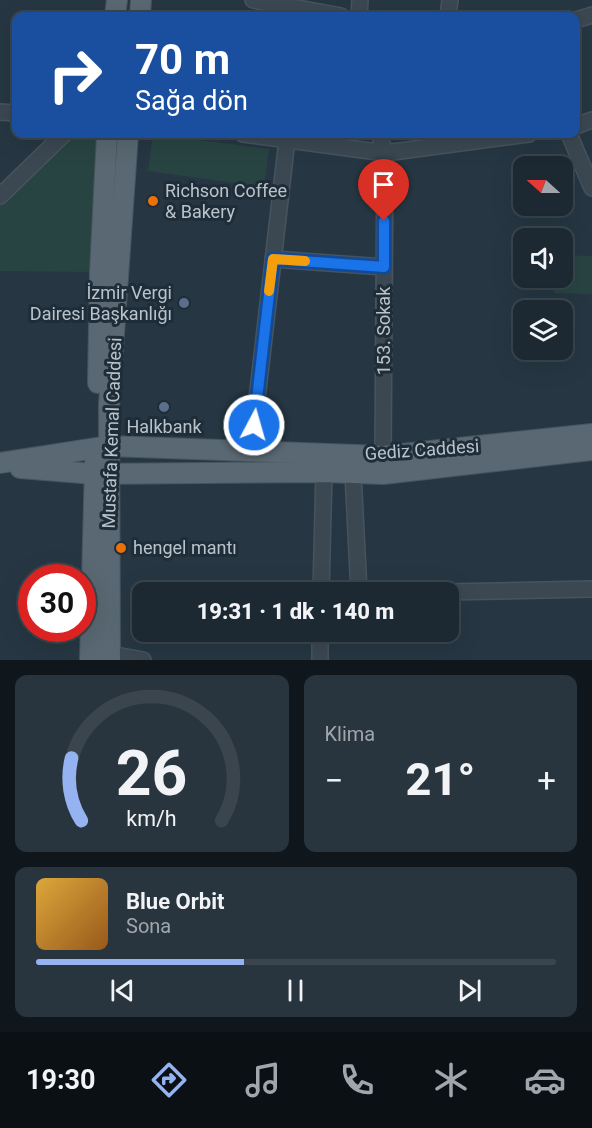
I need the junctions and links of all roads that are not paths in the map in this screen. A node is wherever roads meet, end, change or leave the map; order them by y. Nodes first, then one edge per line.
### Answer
1 (253, 0) edge
2 (319, 12) edge
3 (60, 138) edge
4 (107, 138) edge
5 (128, 138) edge
6 (272, 138) edge
7 (380, 138) edge
8 (455, 138) edge
9 (571, 138) edge
10 (287, 140) junction
11 (385, 153) junction
12 (592, 188) edge
13 (0, 196) edge
14 (273, 259) junction
15 (384, 267) junction
16 (254, 425) dead end
17 (592, 435) edge
18 (103, 447) junction
19 (592, 450) edge
20 (383, 456) junction
21 (0, 465) edge
22 (324, 472) junction
23 (353, 473) junction
24 (101, 474) junction
25 (321, 582) edge
26 (358, 582) edge
27 (592, 589) edge
28 (459, 592) edge
29 (320, 642) edge
30 (110, 657) edge
31 (90, 660) edge
32 (143, 660) edge
33 (320, 660) edge

1 - 2 street
3 - 13 street
4 - 18 main road, Mustafa Kemal Caddesi
5 - 18 main road, Mustafa Kemal Caddesi
6 - 10 street
7 - 11 street, 153. Sokak
8 - 11 street
9 - 12 street
10 - 11 street
10 - 14 street
11 - 15 street, 153. Sokak
14 - 15 street
14 - 16 street
15 - 20 street, 153. Sokak
17 - 20 main road, Gediz Caddesi
18 - 20 main road, Gediz Caddesi
18 - 21 main road, Gediz Caddesi
18 - 24 main road, Mustafa Kemal Caddesi
19 - 23 main road, Gediz Caddesi
21 - 24 main road, Gediz Caddesi
22 - 23 main road, Gediz Caddesi
22 - 24 main road, Gediz Caddesi
22 - 25 street
23 - 26 street
24 - 30 main road, Mustafa Kemal Caddesi
24 - 31 main road, Mustafa Kemal Caddesi
27 - 28 street
29 - 33 street
30 - 32 street

